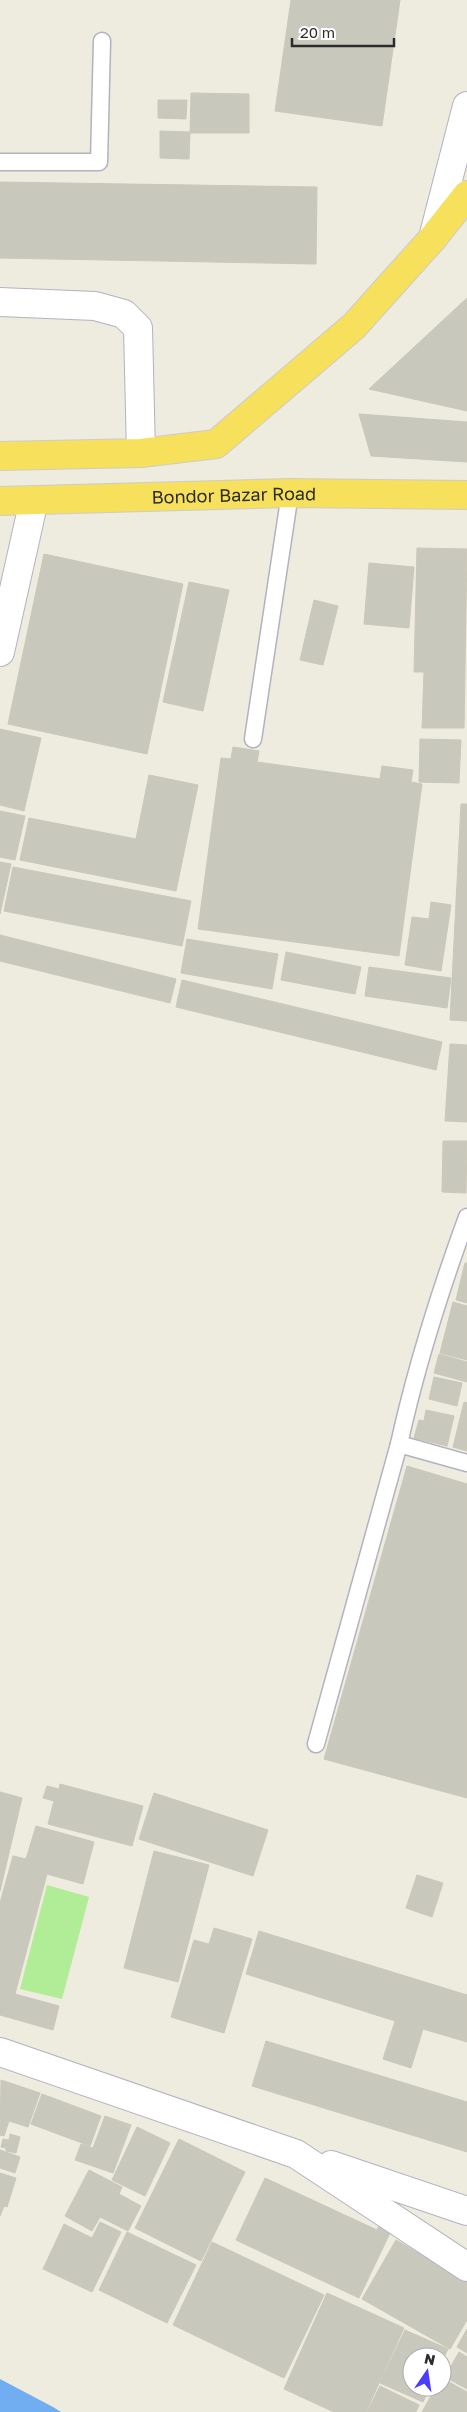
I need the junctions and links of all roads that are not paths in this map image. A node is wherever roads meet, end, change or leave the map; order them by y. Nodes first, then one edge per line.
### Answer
1 (102, 41) dead end
2 (467, 106) edge
3 (0, 162) edge
4 (467, 195) edge
5 (433, 238) junction
6 (0, 302) edge
7 (141, 453) junction
8 (0, 456) edge
9 (290, 493) junction
10 (467, 495) edge
11 (34, 500) junction
12 (0, 502) edge
13 (0, 652) edge
14 (254, 740) dead end
15 (467, 1217) edge
16 (399, 1444) junction
17 (467, 1463) edge
18 (316, 1744) dead end
19 (0, 2052) edge
20 (296, 2154) junction
21 (467, 2211) edge
22 (467, 2267) edge

1 - 3 lane
2 - 5 street
4 - 5 highway
5 - 7 highway
6 - 7 street
7 - 8 highway
9 - 10 highway, Bondor Bazar Road
9 - 11 highway, Bondor Bazar Road
9 - 14 lane
11 - 12 highway, Bondor Bazar Road
11 - 13 street
15 - 16 lane
16 - 17 lane
16 - 18 lane
19 - 20 street
20 - 21 street
20 - 22 street

